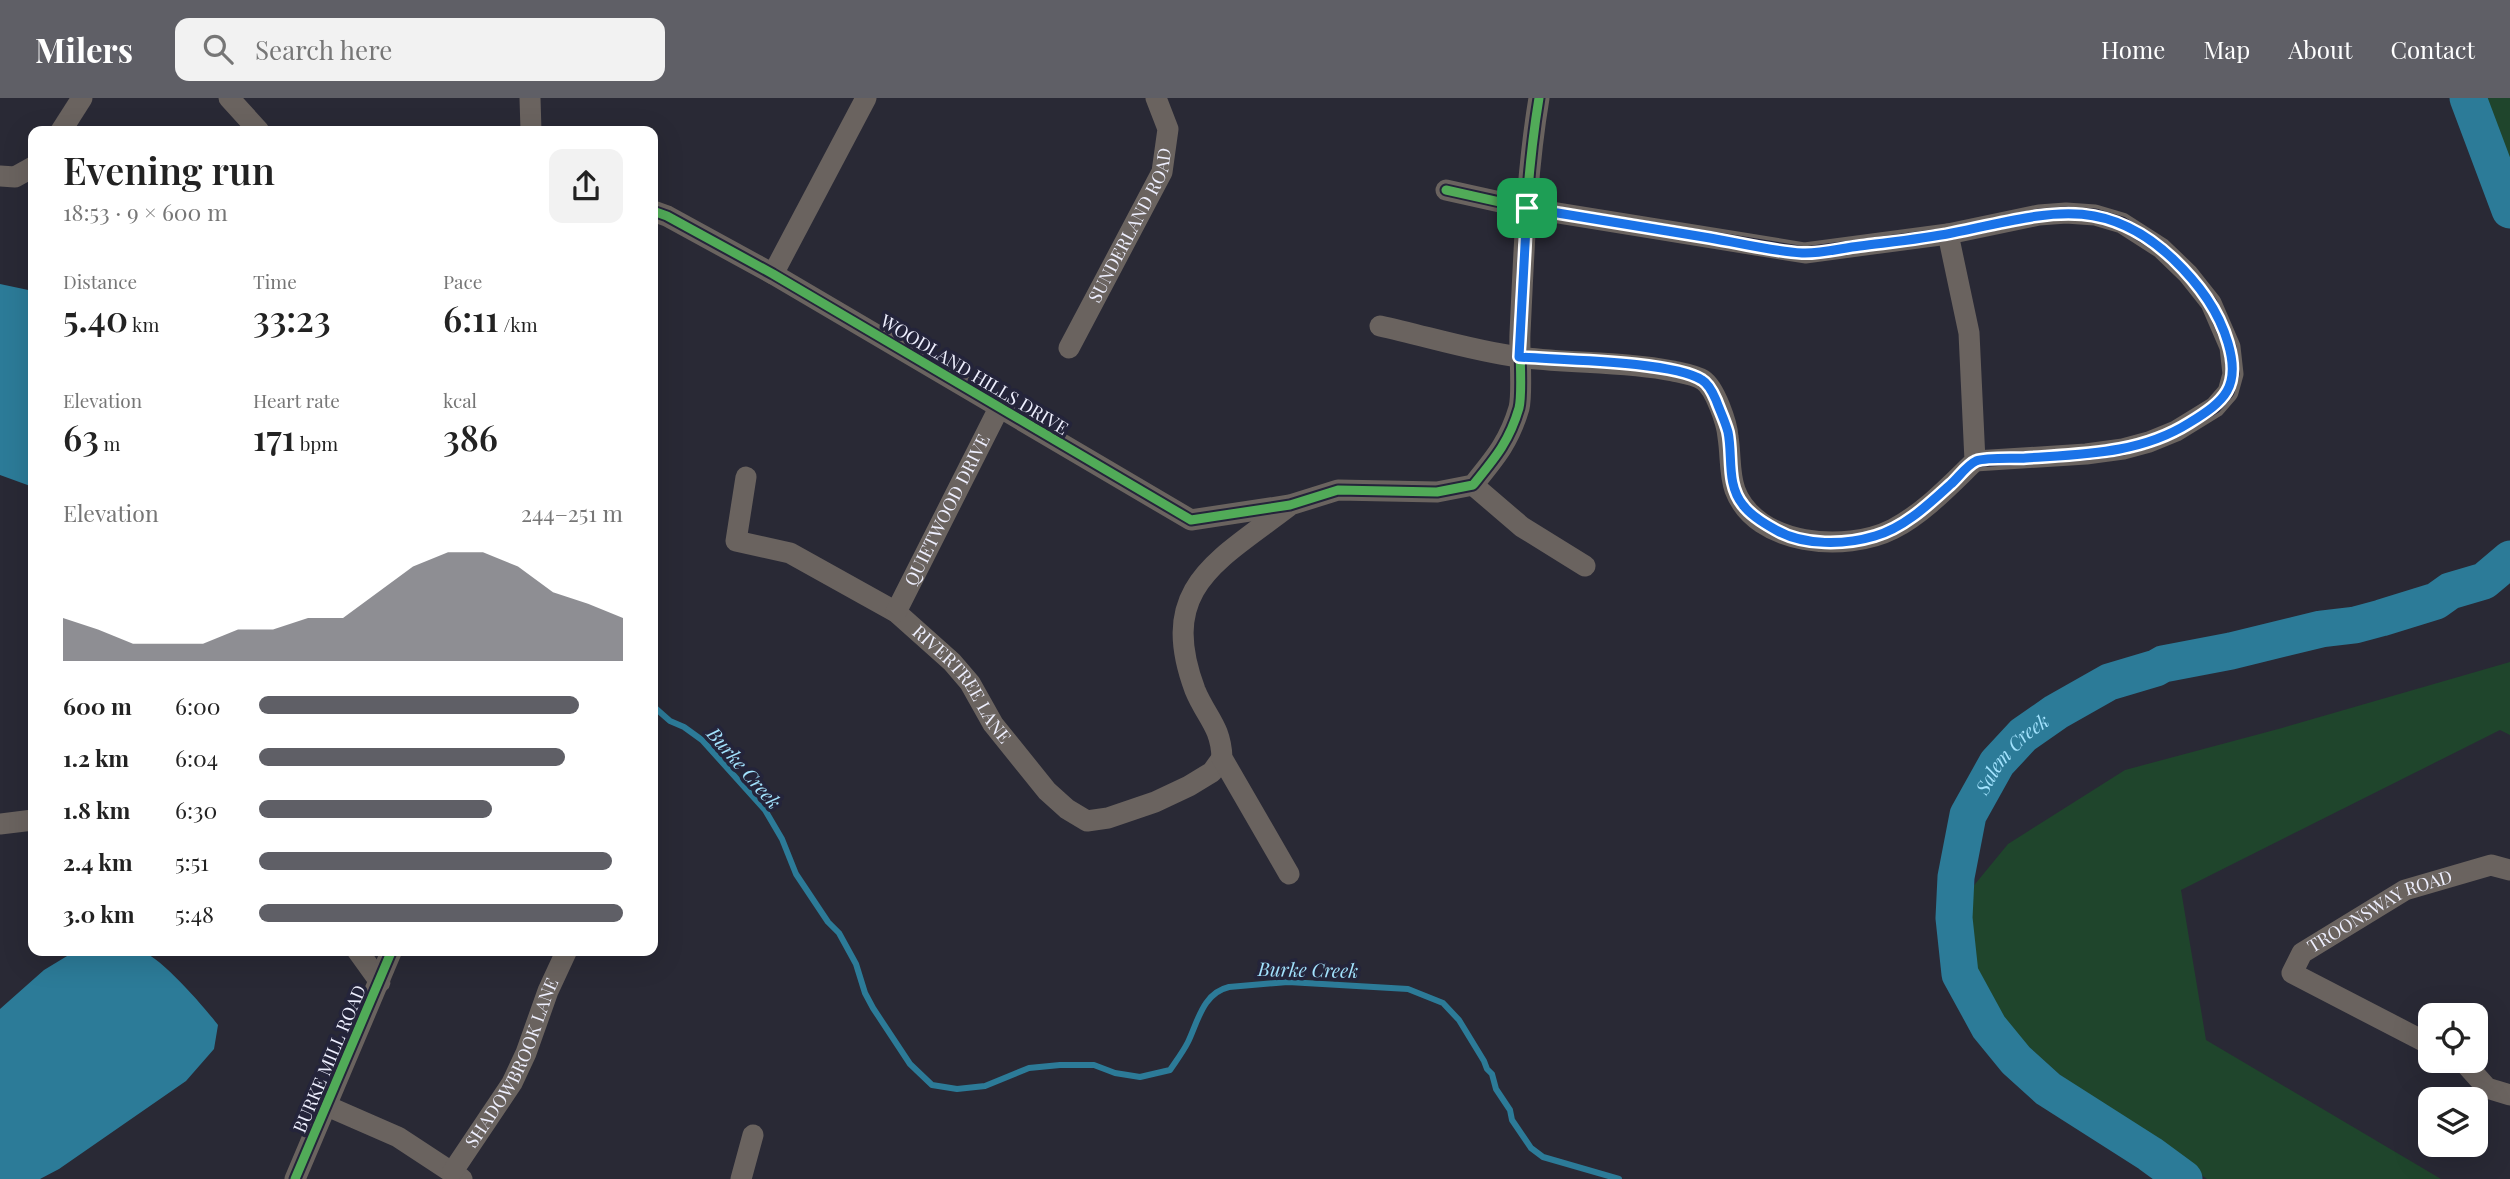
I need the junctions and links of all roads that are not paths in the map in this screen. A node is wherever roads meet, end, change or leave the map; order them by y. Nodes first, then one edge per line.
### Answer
1 (82, 98) edge
2 (229, 98) edge
3 (530, 98) edge
4 (866, 98) edge
5 (1156, 98) edge
6 (1539, 98) edge
7 (64, 126) edge
8 (254, 126) edge
9 (531, 126) edge
10 (28, 170) edge
11 (0, 176) edge
12 (1446, 190) dead end
13 (1527, 208) junction
14 (658, 213) edge
15 (1948, 234) junction
16 (773, 274) junction
17 (1380, 326) dead end
18 (1069, 348) dead end
19 (1519, 357) junction
20 (999, 408) junction
21 (1975, 461) junction
22 (746, 477) dead end
23 (1474, 485) junction
24 (1290, 505) junction
25 (1585, 566) dead end
26 (897, 612) junction
27 (1222, 758) junction
28 (28, 821) edge
29 (0, 824) edge
30 (2510, 870) edge
31 (1289, 874) dead end
32 (361, 956) edge
33 (390, 956) edge
34 (564, 956) edge
35 (380, 982) junction
36 (2418, 1038) edge
37 (2474, 1073) edge
38 (2510, 1095) edge
39 (327, 1106) junction
40 (753, 1135) dead end
41 (458, 1175) edge
42 (295, 1179) edge
43 (741, 1179) edge

1 - 7 street
2 - 8 street
3 - 9 street
4 - 16 street
5 - 18 street, SUNDERLAND ROAD
6 - 13 street
10 - 11 street
12 - 13 street
13 - 15 street
13 - 19 street
14 - 16 street, WOODLAND HILLS DRIVE
15 - 21 street
15 - 21 street
16 - 20 street, WOODLAND HILLS DRIVE
17 - 19 street
19 - 21 street
19 - 23 street
20 - 24 street, WOODLAND HILLS DRIVE
20 - 26 street, QUIETWOOD DRIVE
22 - 26 street, RIVERTREE LANE
23 - 24 street
23 - 25 street
24 - 27 street
26 - 27 street, RIVERTREE LANE
27 - 31 street
28 - 29 street
30 - 36 street, TROONSWAY ROAD
32 - 35 street
33 - 35 street, BURKE MILL ROAD
34 - 41 street, SHADOWBROOK LANE
35 - 39 street, BURKE MILL ROAD
37 - 38 street
39 - 41 street
39 - 42 street, BURKE MILL ROAD
40 - 43 street

